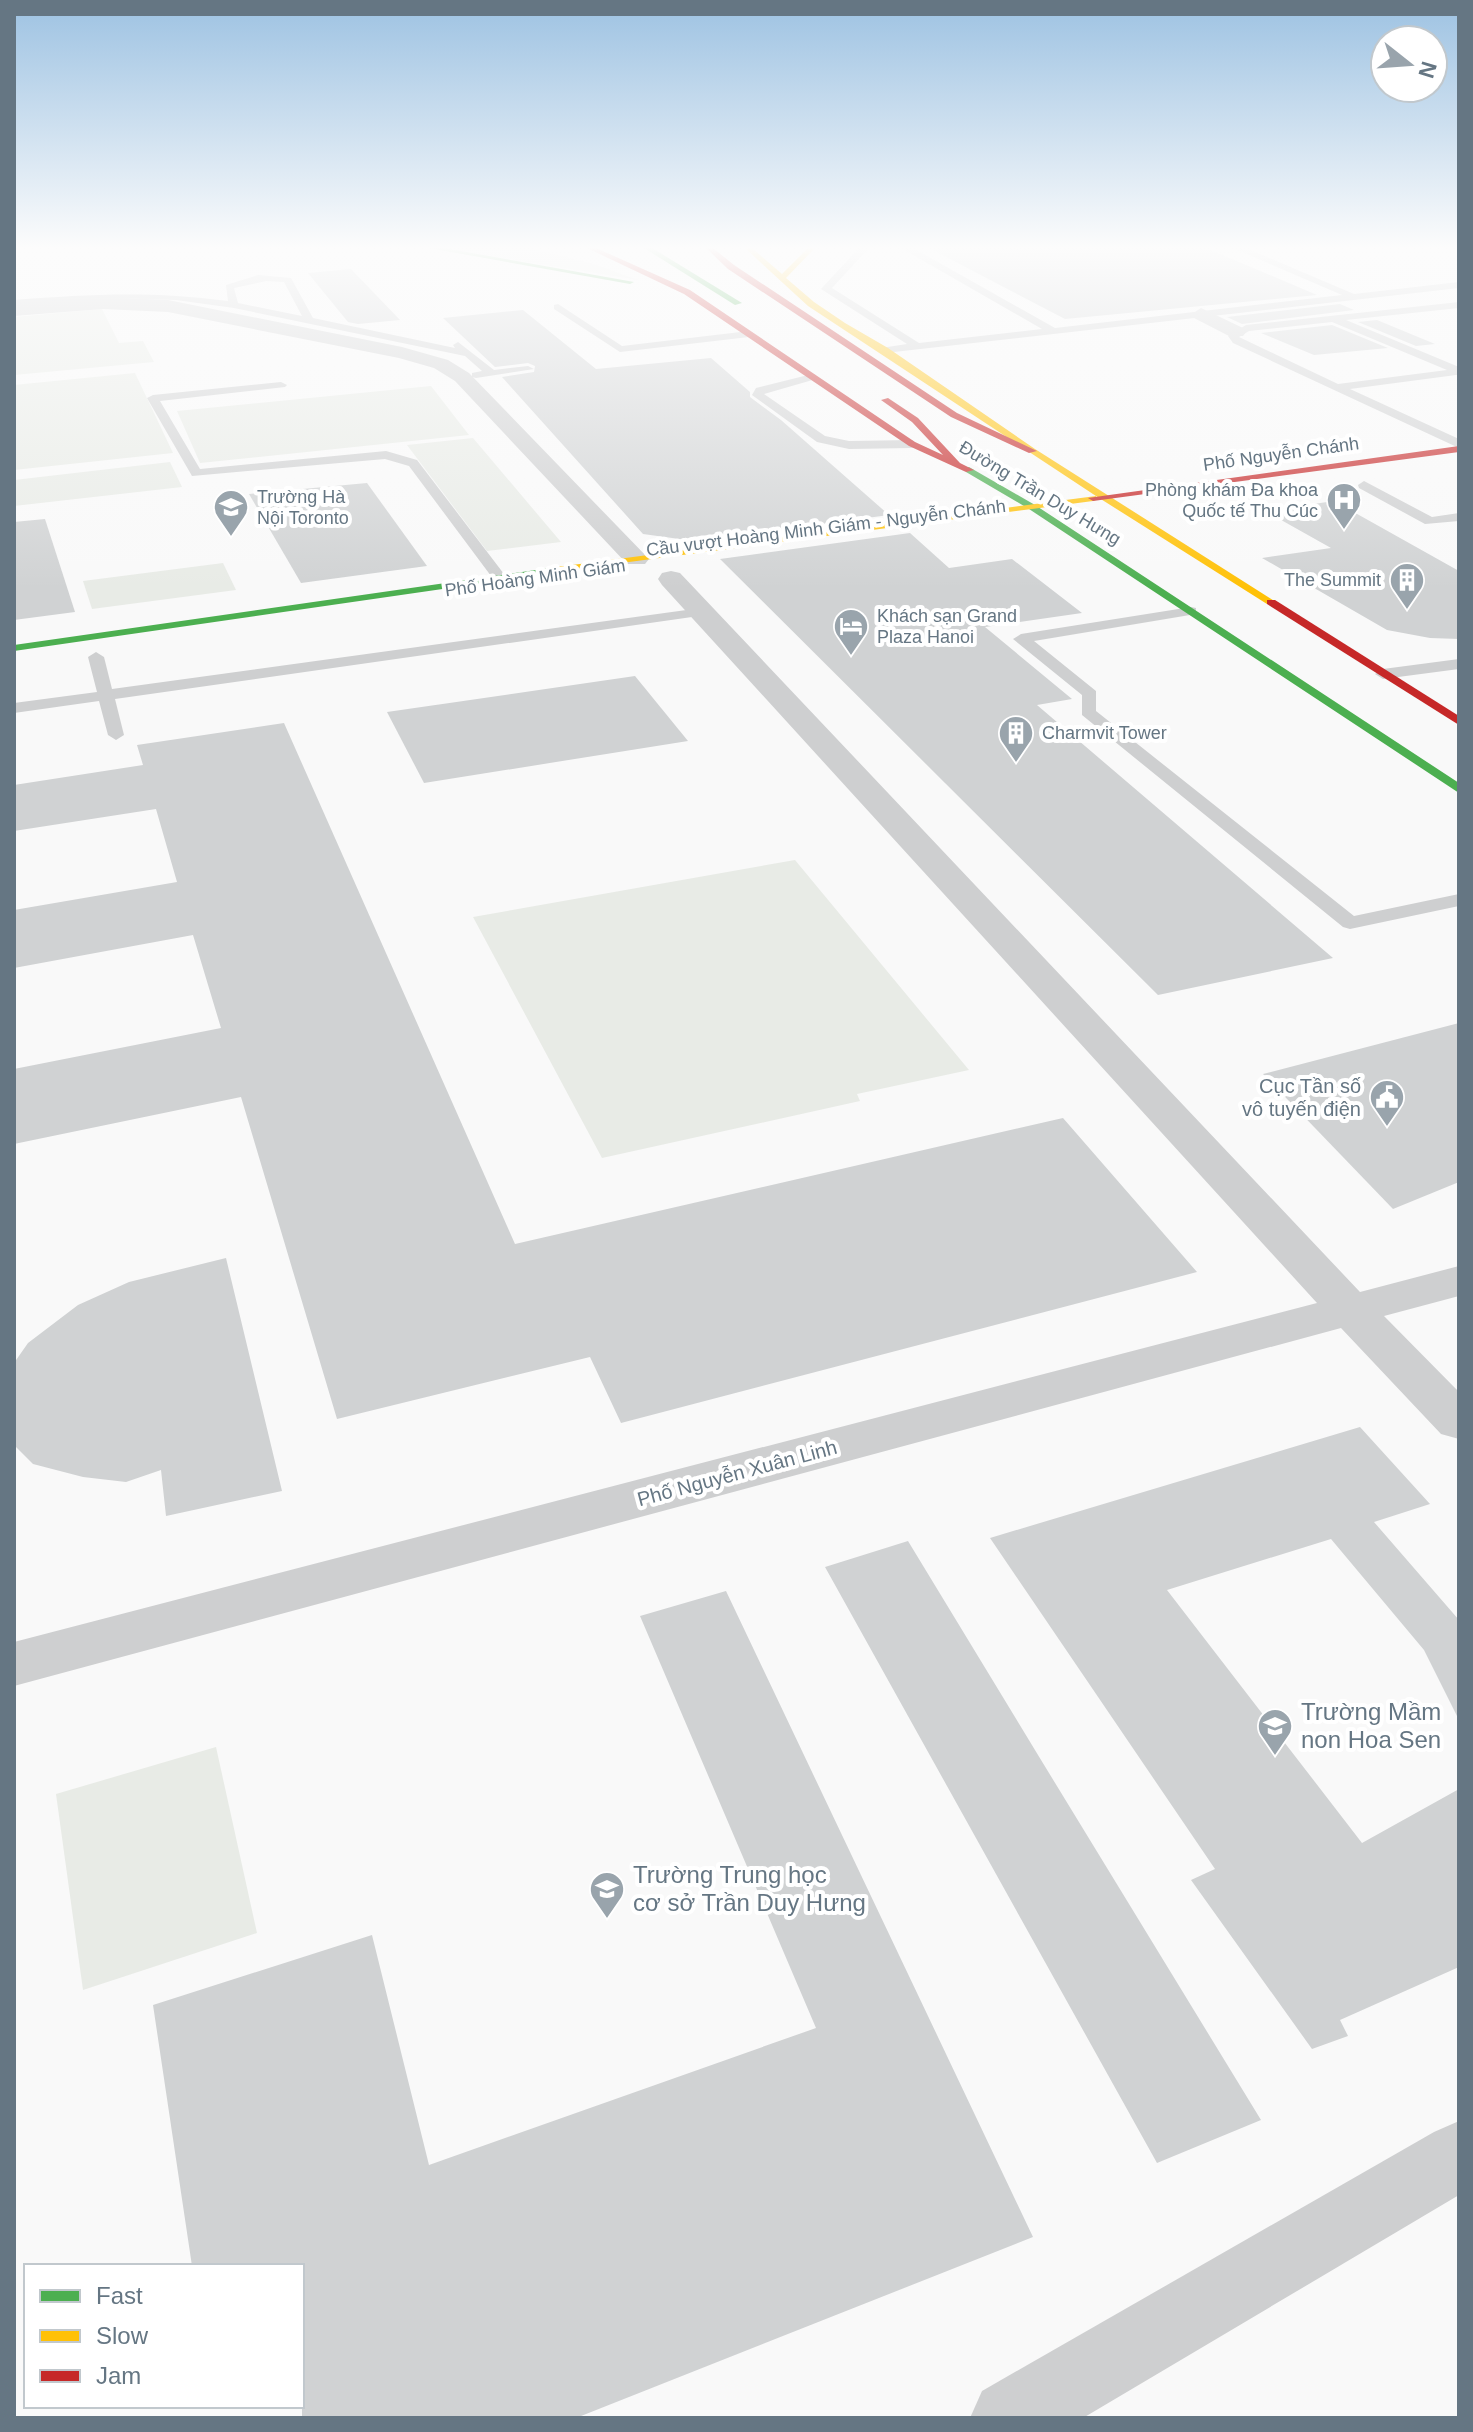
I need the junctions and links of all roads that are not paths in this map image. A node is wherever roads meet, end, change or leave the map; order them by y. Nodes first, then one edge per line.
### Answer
1 (432, 361) edge
2 (478, 361) edge
3 (789, 361) edge
4 (873, 361) edge
5 (902, 361) edge
6 (1282, 361) edge
7 (1436, 361) edge
8 (528, 369) dead end
9 (1459, 371) edge
10 (492, 374) junction
11 (462, 377) junction
12 (812, 377) junction
13 (281, 385) dead end
14 (1339, 387) junction
15 (876, 394) dead end
16 (912, 444) junction
17 (1459, 446) edge
18 (1032, 451) junction
19 (1459, 461) edge
20 (956, 463) junction
21 (1243, 479) junction
22 (1396, 481) dead end
23 (1356, 486) joint
24 (1108, 497) junction
25 (1241, 499) dead end
26 (1032, 507) junction
27 (1171, 512) dead end
28 (1139, 517) junction
29 (1459, 517) edge
30 (924, 520) junction
31 (1061, 527) junction
32 (1032, 530) dead end
33 (959, 535) dead end
34 (636, 559) junction
35 (499, 577) junction
36 (675, 579) dead end
37 (1191, 611) junction
38 (701, 612) junction
39 (293, 617) junction
40 (231, 619) junction
41 (246, 634) dead end
42 (14, 648) edge
43 (96, 656) dead end
44 (1459, 664) edge
45 (1383, 674) junction
46 (103, 693) junction
47 (14, 708) edge
48 (1455, 719) edge
49 (1372, 730) junction
50 (116, 735) dead end
51 (1459, 789) edge
52 (1459, 900) edge
53 (1459, 1281) edge
54 (1351, 1312) junction
55 (1459, 1422) edge
56 (14, 1664) edge
57 (1459, 2156) edge
58 (1009, 2418) edge

1 - 11 street
2 - 10 lane
3 - 12 main road, Đường Trần Duy Hưng
4 - 18 main road
5 - 18 main road, Đường Trần Duy Hưng
6 - 14 lane
7 - 9 lane
8 - 10 lane
9 - 14 lane
10 - 11 lane
11 - 34 street
12 - 16 main road, Đường Trần Duy Hưng
12 - 16 lane
13 - 35 lane
14 - 17 lane
15 - 20 main road
16 - 20 main road, Đường Trần Duy Hưng
17 - 21 main road, Phố Nguyễn Chánh
18 - 24 main road, Đường Trần Duy Hưng
19 - 39 main road, Cầu vượt Hoàng Minh Giám - Nguyễn Chánh
20 - 26 main road, Đường Trần Duy Hưng
21 - 24 main road, Phố Nguyễn Chánh
21 - 25 main road
22 - 23 main road
23 - 29 lane
24 - 26 main road, Phố Nguyễn Chánh
24 - 28 main road, Đường Trần Duy Hưng
26 - 30 main road, Phố Hoàng Minh Giám
26 - 31 main road, Đường Trần Duy Hưng
27 - 28 main road
28 - 31 main road
28 - 45 main road, Đường Trần Duy Hưng
30 - 33 main road
30 - 34 main road, Phố Hoàng Minh Giám
31 - 32 main road
31 - 37 main road, Đường Trần Duy Hưng
34 - 35 main road, Phố Hoàng Minh Giám
35 - 40 main road, Phố Hoàng Minh Giám
36 - 38 street
37 - 49 main road, Đường Trần Duy Hưng
37 - 52 lane
38 - 46 lane
38 - 54 street
39 - 40 main road, Cầu vượt Hoàng Minh Giám - Nguyễn Chánh
39 - 41 main road, Cầu vượt Hoàng Minh Giám - Nguyễn Chánh
40 - 42 main road, Phố Hoàng Minh Giám
43 - 46 lane
44 - 45 lane
45 - 48 main road, Đường Trần Duy Hưng
46 - 47 lane
46 - 50 lane
48 - 49 main road
49 - 51 main road, Đường Trần Duy Hưng
53 - 54 street, Phố Nguyễn Xuân Linh
54 - 55 street
54 - 56 street, Phố Nguyễn Xuân Linh
57 - 58 street

